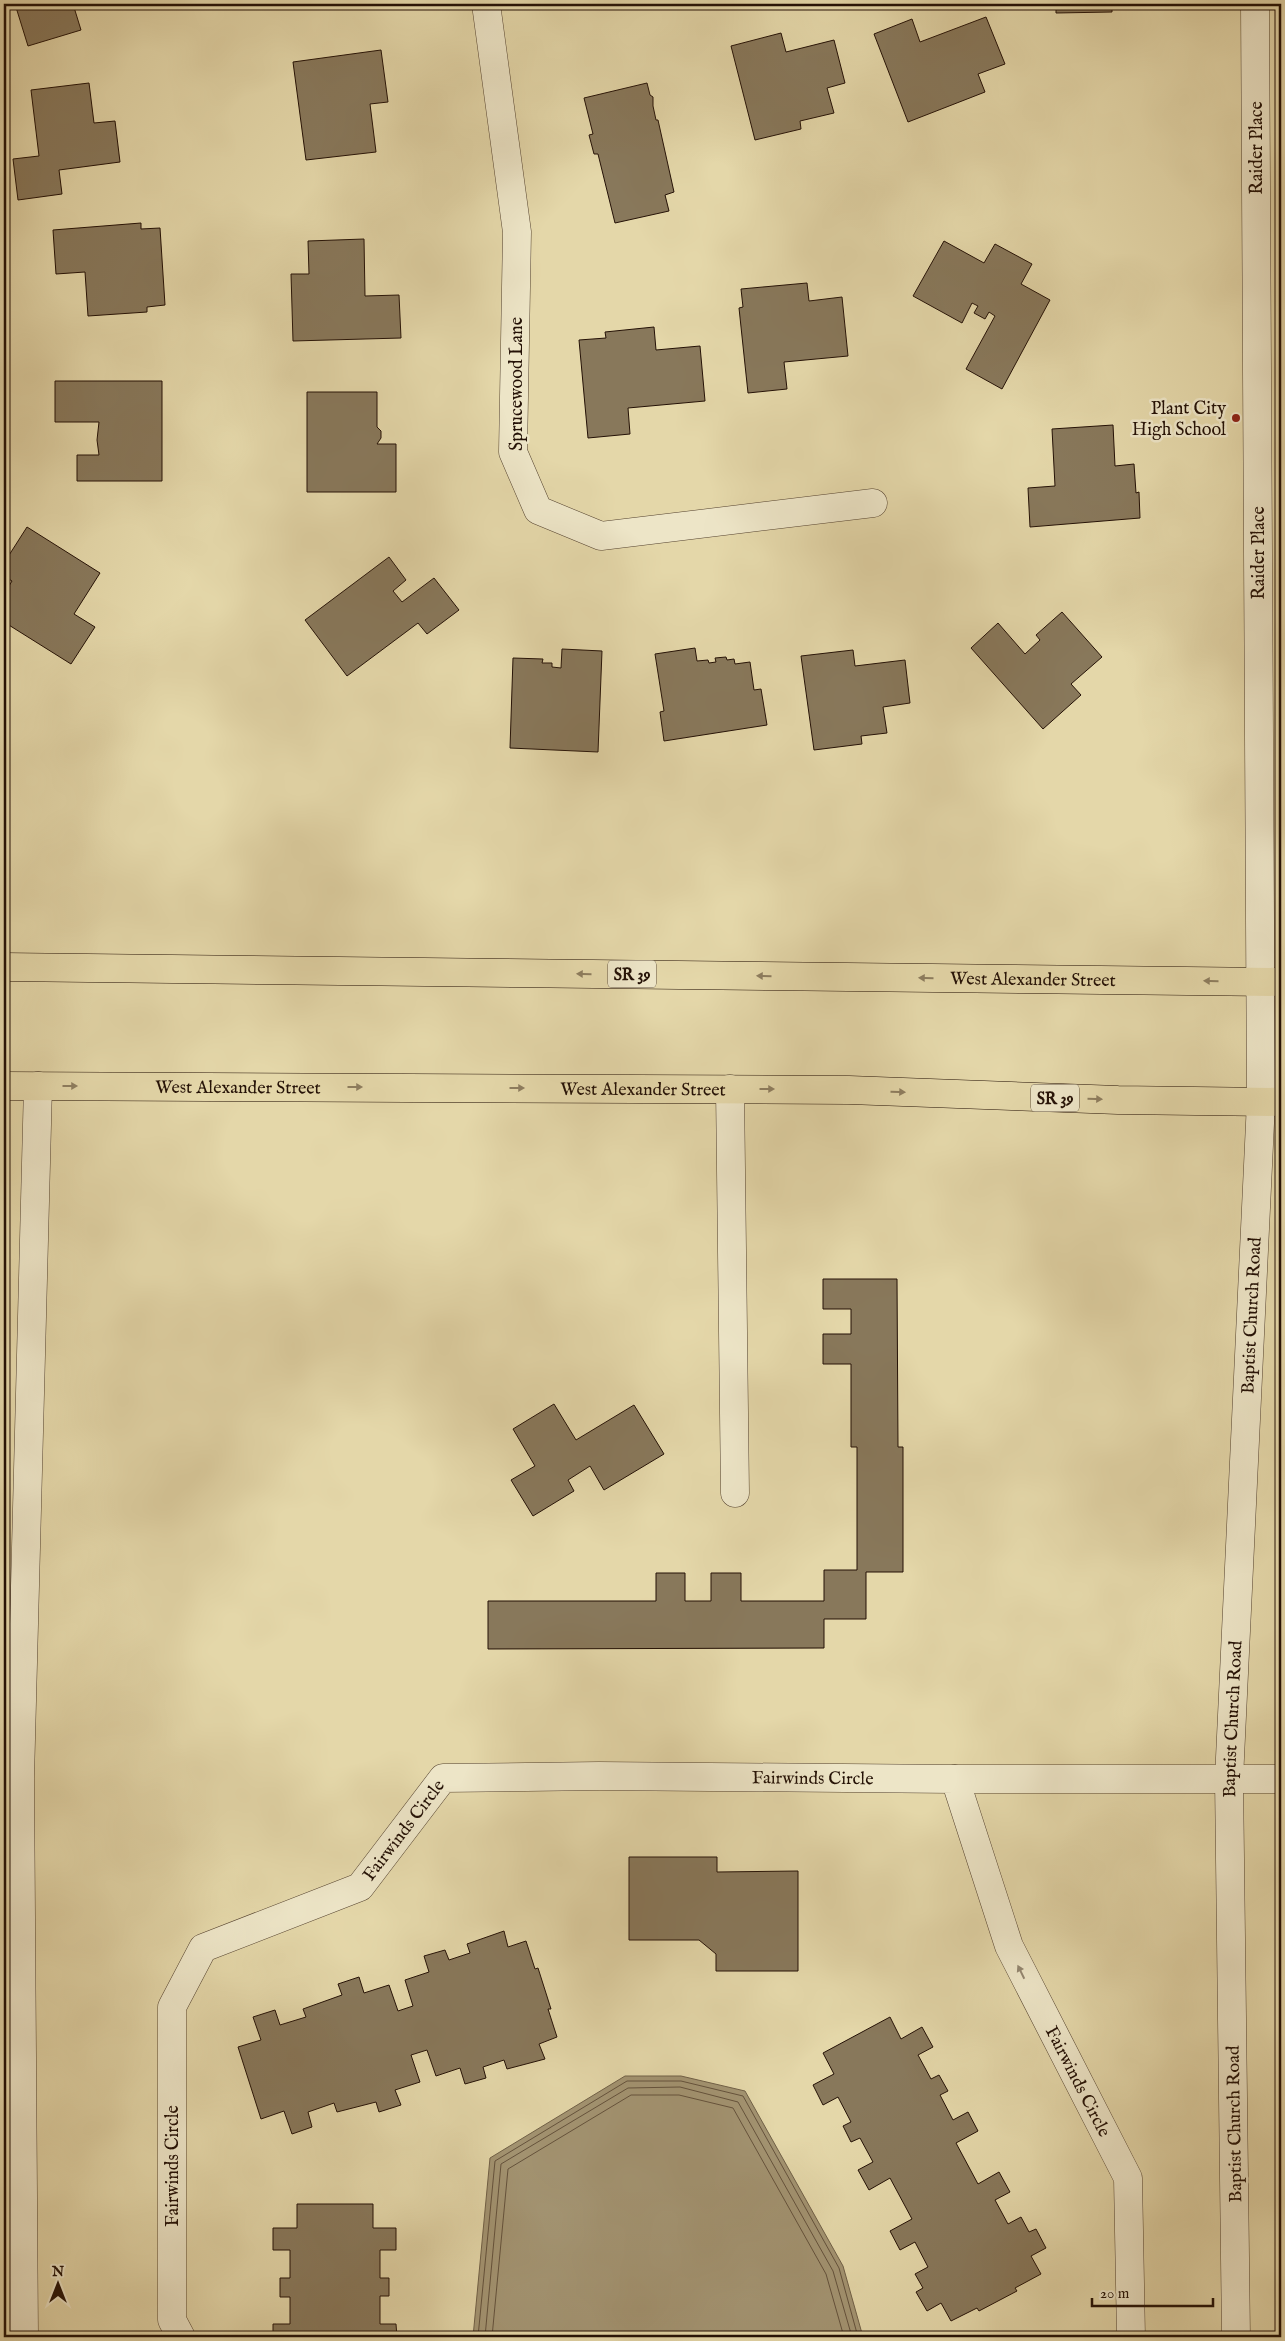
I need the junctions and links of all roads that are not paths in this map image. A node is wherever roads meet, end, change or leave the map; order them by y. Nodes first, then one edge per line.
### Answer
1 (486, 4) edge
2 (1255, 4) edge
3 (873, 503) dead end
4 (4, 967) edge
5 (1271, 982) edge
6 (4, 1086) edge
7 (38, 1086) junction
8 (730, 1089) junction
9 (1271, 1102) edge
10 (735, 1493) dead end
11 (955, 1779) junction
12 (1229, 1779) junction
13 (1281, 1779) edge
14 (24, 2337) edge
15 (181, 2337) edge
16 (1131, 2337) edge
17 (1236, 2337) edge

1 - 3 street, Sprucewood Lane
2 - 5 street, Raider Place
5 -> 4 main road, West Alexander Street / SR 39
5 - 9 street, Raider Place
6 - 7 main road, West Alexander Street / SR 39
7 -> 8 main road, West Alexander Street / SR 39
7 - 14 street
8 -> 9 main road, West Alexander Street / SR 39
8 - 10 street
9 - 12 street, Baptist Church Road
11 - 12 street, Fairwinds Circle
11 - 15 street, Fairwinds Circle
16 -> 11 street, Fairwinds Circle
12 - 13 street, Fairwinds Circle
12 - 17 street, Baptist Church Road

